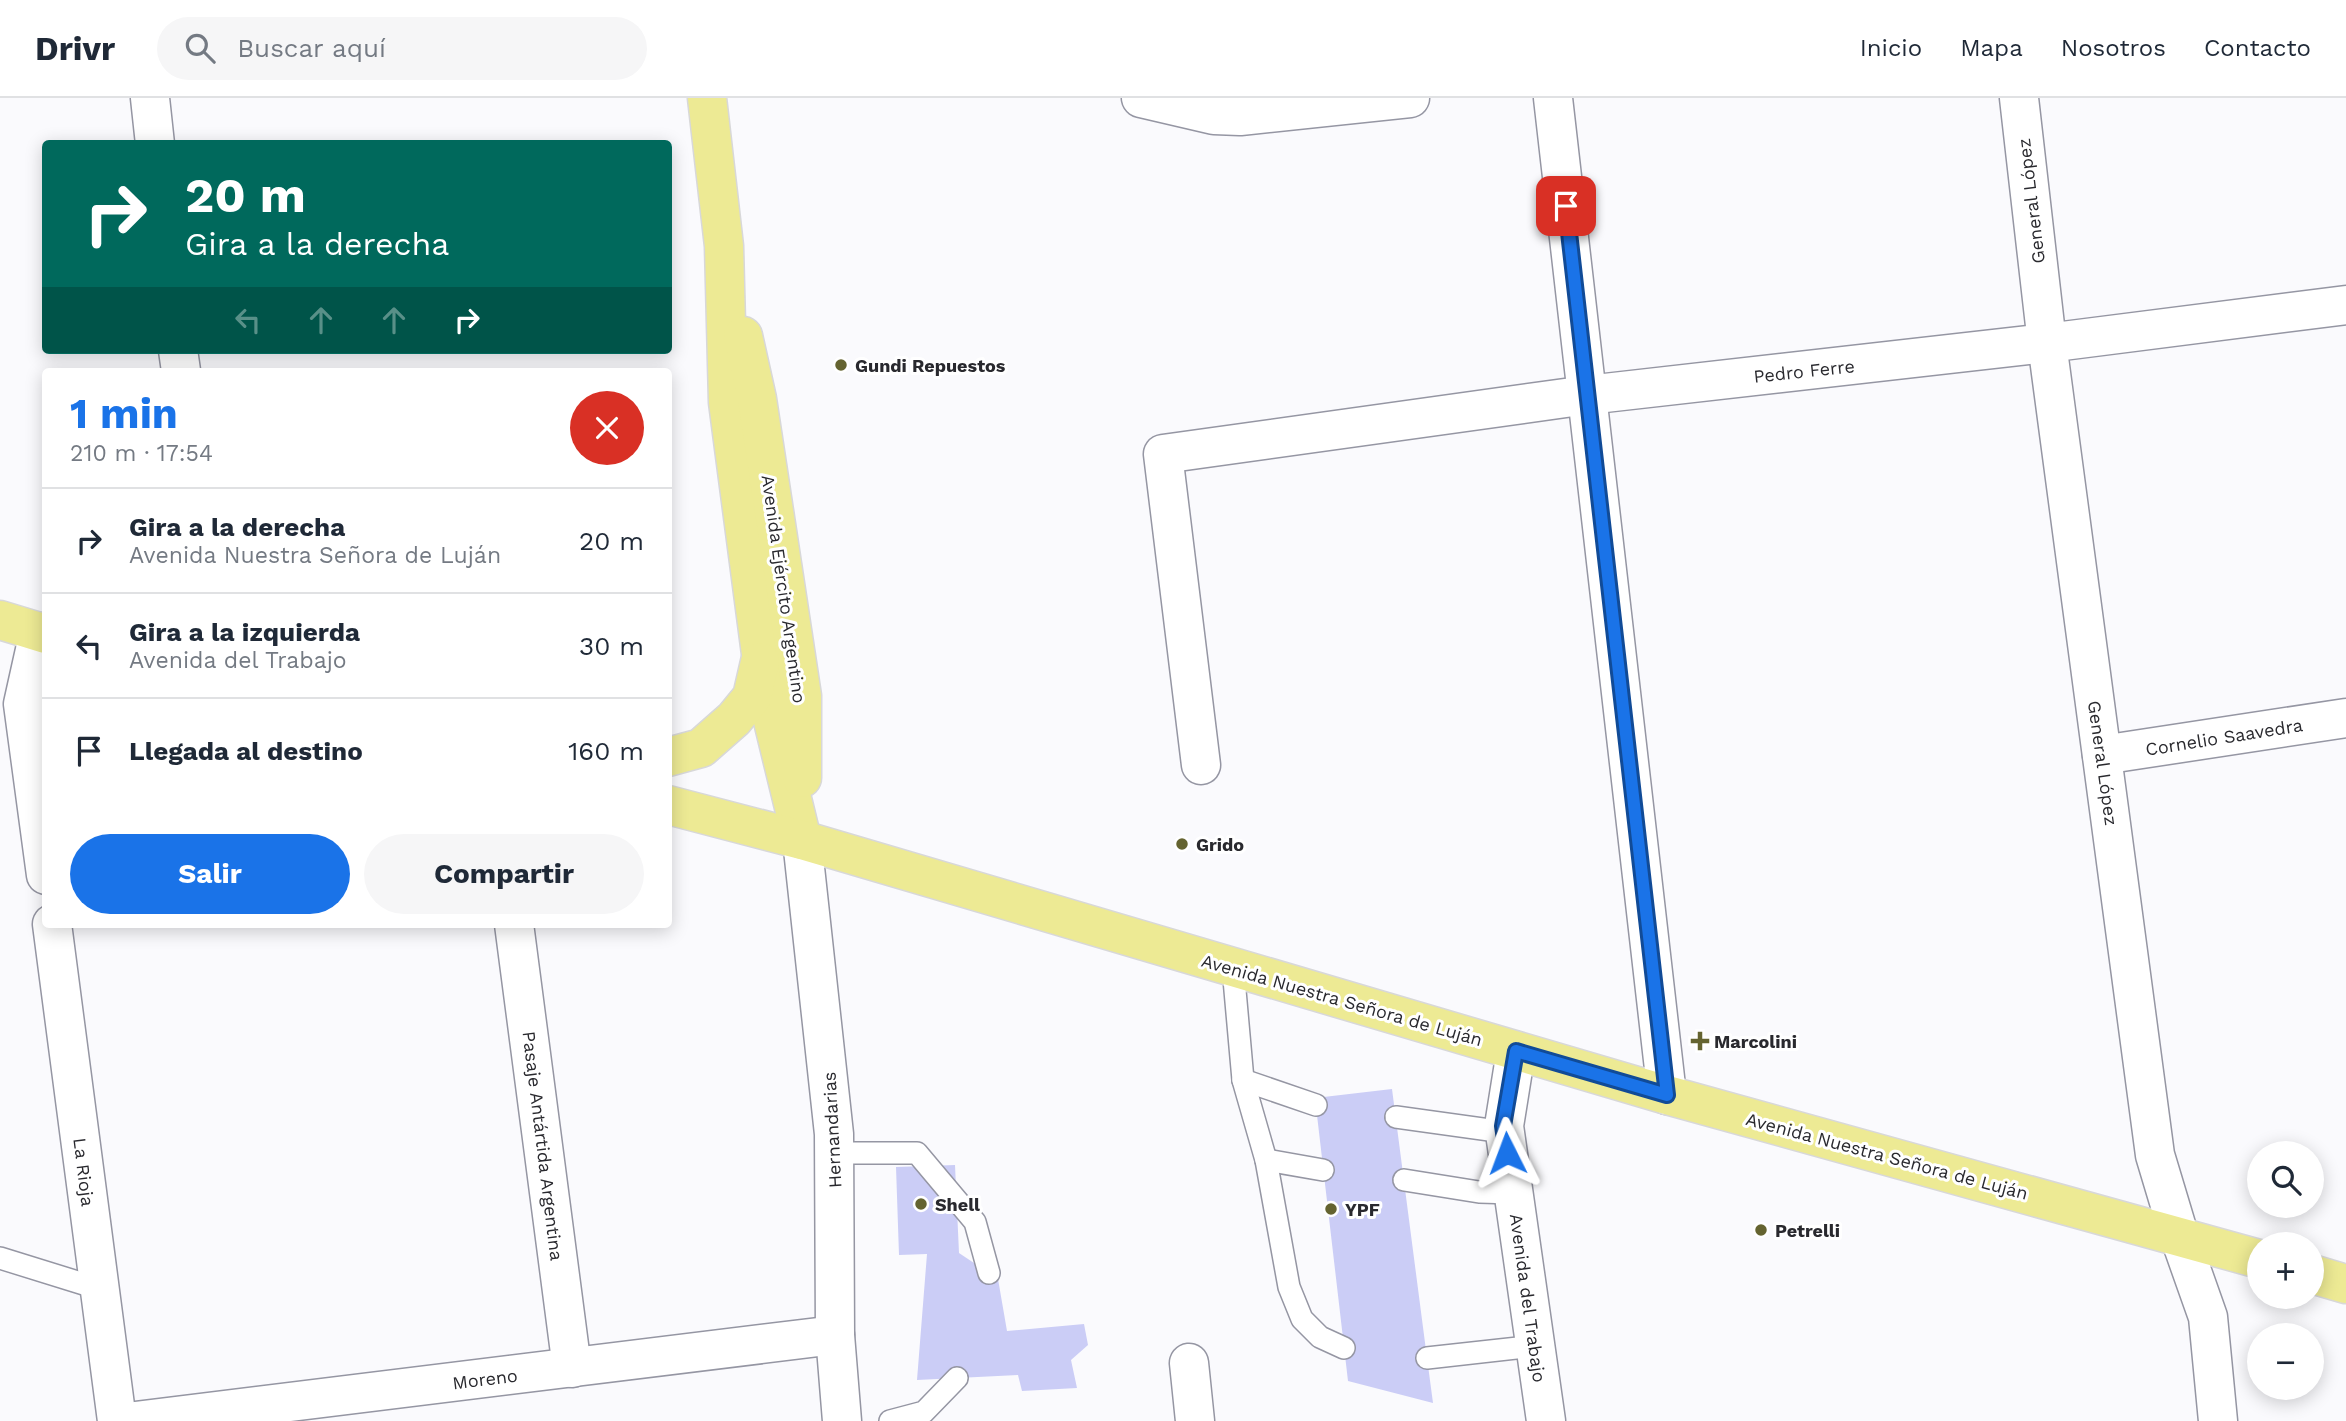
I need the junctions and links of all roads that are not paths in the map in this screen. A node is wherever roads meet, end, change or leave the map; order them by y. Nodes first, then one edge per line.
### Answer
1 (150, 98) edge
2 (707, 98) edge
3 (1141, 98) edge
4 (1410, 98) edge
5 (1553, 98) edge
6 (2019, 98) edge
7 (1331, 102) edge
8 (155, 140) edge
9 (724, 246) junction
10 (2346, 305) edge
11 (2047, 343) junction
12 (1587, 395) junction
13 (0, 621) edge
14 (42, 633) edge
15 (761, 657) junction
16 (2346, 718) edge
17 (2102, 755) junction
18 (672, 756) edge
19 (1201, 765) dead end
20 (672, 806) edge
21 (802, 840) junction
22 (42, 845) edge
23 (53, 928) edge
24 (515, 928) edge
25 (1233, 968) junction
26 (1516, 1051) junction
27 (1243, 1080) junction
28 (1667, 1095) junction
29 (1316, 1105) dead end
30 (1396, 1117) dead end
31 (1504, 1132) junction
32 (835, 1153) junction
33 (1266, 1160) junction
34 (1323, 1170) dead end
35 (1404, 1180) dead end
36 (1513, 1193) junction
37 (2179, 1235) junction
38 (2247, 1255) edge
39 (0, 1258) edge
40 (989, 1273) dead end
41 (2324, 1278) edge
42 (2346, 1284) edge
43 (100, 1289) junction
44 (835, 1335) junction
45 (1535, 1346) junction
46 (1344, 1348) dead end
47 (1427, 1358) dead end
48 (1189, 1363) dead end
49 (572, 1368) junction
50 (957, 1378) dead end
51 (117, 1421) edge
52 (135, 1421) edge
53 (842, 1421) edge
54 (890, 1421) edge
55 (1195, 1421) edge
56 (1546, 1421) edge
57 (2218, 1421) edge

1 - 8 street
2 - 9 main road, Avenida Ejército Argentino
3 - 7 street
4 - 7 street
5 - 12 street
6 - 11 street, General López
9 - 15 main road, Avenida Ejército Argentino
9 - 21 main road, Avenida Ejército Argentino
10 - 11 street, Pedro Ferre
11 - 12 street, Pedro Ferre
11 - 17 street, General López
12 - 19 street, Pedro Ferre
12 - 28 street
13 - 14 main road
14 - 22 street
15 - 18 main road
15 - 21 main road, Avenida Ejército Argentino
16 - 17 street, Cornelio Saavedra
17 - 37 street, General López
20 - 21 main road, Avenida Nuestra Señora de Luján
21 - 25 main road, Avenida Nuestra Señora de Luján
21 - 32 street, Hernandarias
23 - 43 street, La Rioja
24 - 49 street, Pasaje Antártida Argentina
25 - 26 main road, Avenida Nuestra Señora de Luján
25 - 27 lane
26 - 28 main road, Avenida Nuestra Señora de Luján
26 - 31 street, Avenida del Trabajo
27 - 29 lane
27 - 33 lane
28 - 37 main road, Avenida Nuestra Señora de Luján
30 - 31 lane
31 - 36 street, Avenida del Trabajo
32 - 40 lane
32 - 44 street, Hernandarias
33 - 34 lane
33 - 46 lane
35 - 36 lane
36 - 45 street, Avenida del Trabajo
37 - 38 main road, Avenida Nuestra Señora de Luján
37 - 57 street, General López
39 - 43 lane
41 - 42 main road
43 - 51 street, La Rioja
44 - 49 street, Moreno
44 - 53 street, Hernandarias
45 - 47 lane
45 - 56 street, Avenida del Trabajo
48 - 55 street
49 - 52 street, Moreno
50 - 54 lane

